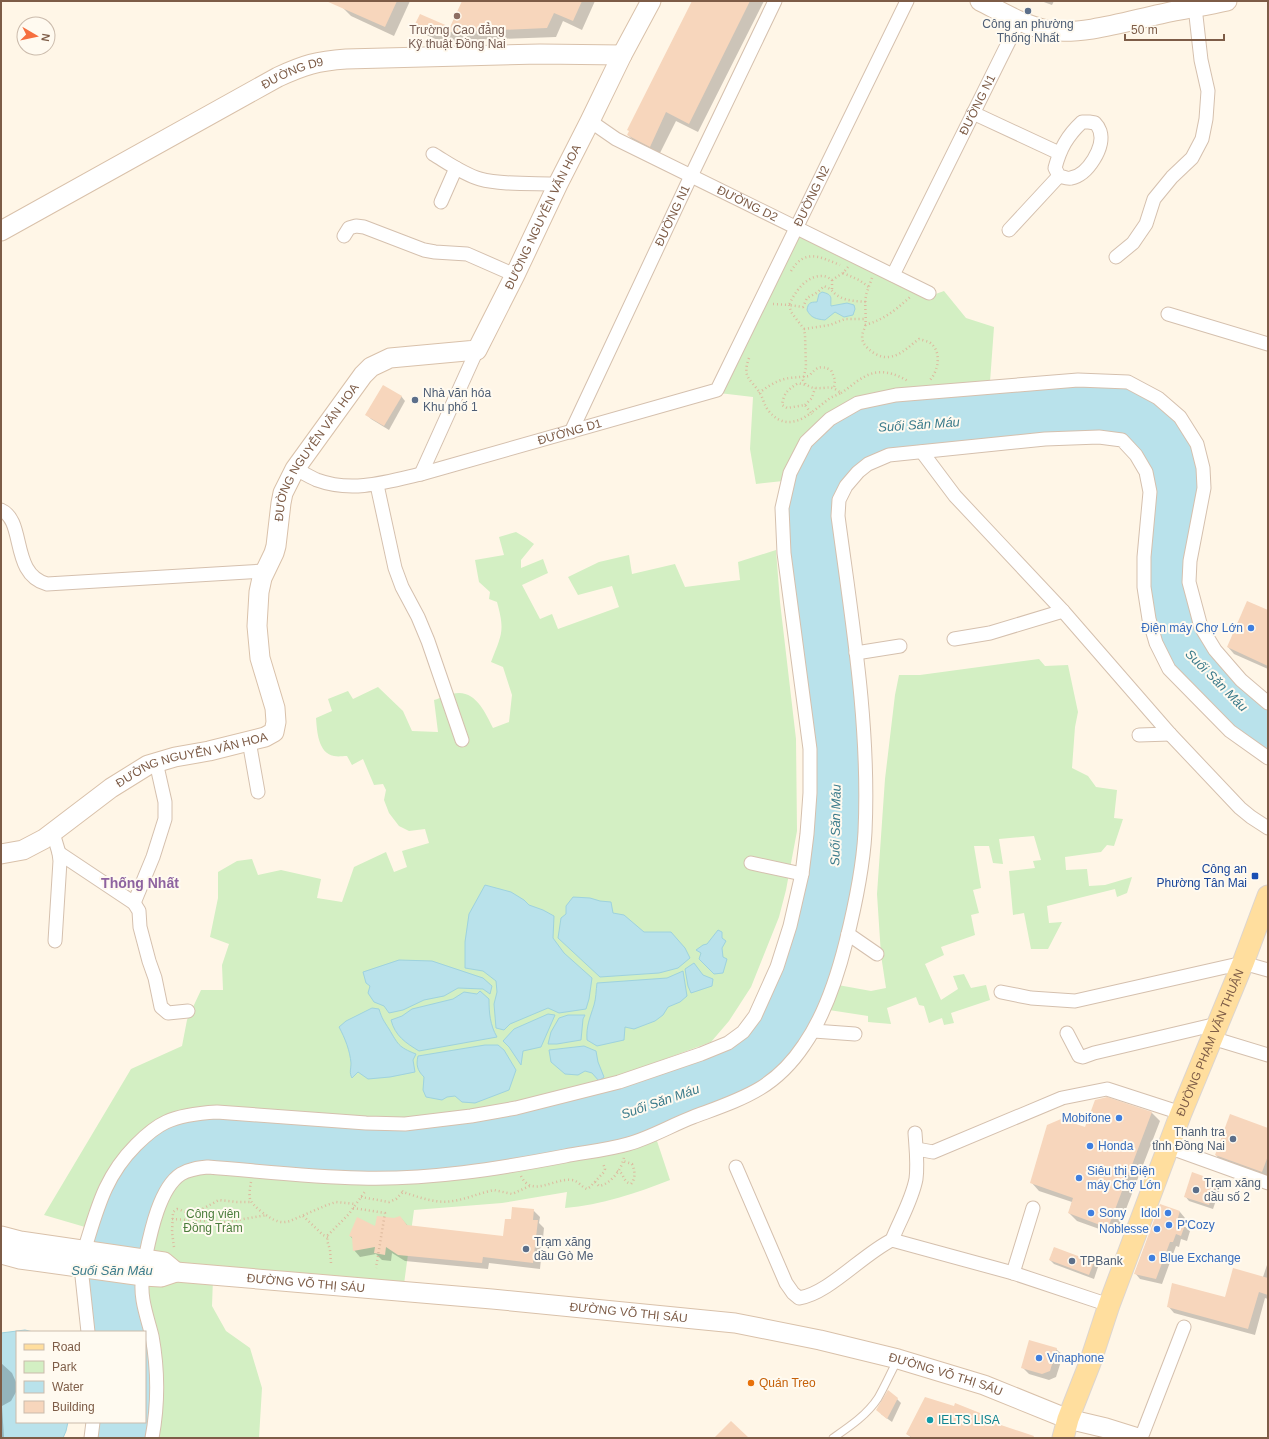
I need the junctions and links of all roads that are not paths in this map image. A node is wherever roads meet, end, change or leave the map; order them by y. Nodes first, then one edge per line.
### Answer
1 (651, 1) edge
2 (775, 1) edge
3 (907, 1) edge
4 (980, 1) edge
5 (1225, 1) edge
6 (999, 5) edge
7 (1195, 7) junction
8 (1019, 21) junction
9 (622, 55) junction
10 (973, 113) junction
11 (590, 122) junction
12 (1059, 153) junction
13 (433, 154) dead end
14 (456, 168) junction
15 (691, 176) junction
16 (1059, 176) junction
17 (558, 184) junction
18 (441, 202) dead end
19 (796, 227) junction
20 (1009, 230) dead end
21 (1, 231) edge
22 (344, 236) dead end
23 (1116, 257) dead end
24 (893, 275) junction
25 (515, 276) junction
26 (924, 290) road end
27 (1168, 314) dead end
28 (1268, 344) edge
29 (477, 350) junction
30 (717, 390) joint
31 (571, 432) junction
32 (922, 452) junction
33 (295, 468) junction
34 (421, 474) junction
35 (377, 485) junction
36 (1, 510) edge
37 (264, 571) junction
38 (1062, 611) junction
39 (954, 639) dead end
40 (900, 646) dead end
41 (856, 653) junction
42 (1268, 703) edge
43 (1170, 734) junction
44 (1139, 736) dead end
45 (462, 740) dead end
46 (249, 741) junction
47 (1268, 758) edge
48 (156, 762) junction
49 (258, 792) dead end
50 (1268, 828) edge
51 (53, 833) junction
52 (60, 853) junction
53 (1, 854) edge
54 (751, 863) dead end
55 (802, 874) junction
56 (1268, 896) edge
57 (134, 903) junction
58 (848, 934) junction
59 (55, 941) dead end
60 (877, 954) dead end
61 (1243, 963) junction
62 (1268, 970) edge
63 (1001, 992) dead end
64 (188, 1011) dead end
65 (814, 1031) junction
66 (1214, 1031) junction
67 (1067, 1033) dead end
68 (856, 1034) dead end
69 (1268, 1055) edge
70 (1181, 1113) junction
71 (915, 1133) dead end
72 (1168, 1147) junction
73 (916, 1149) junction
74 (736, 1167) dead end
75 (1268, 1183) edge
76 (1033, 1208) dead end
77 (1, 1236) edge
78 (892, 1240) junction
79 (1, 1254) edge
80 (82, 1259) junction
81 (144, 1267) junction
82 (1014, 1273) junction
83 (1109, 1304) junction
84 (1184, 1327) dead end
85 (88, 1331) edge
86 (898, 1359) junction
87 (93, 1423) edge
88 (1065, 1428) edge
89 (1133, 1437) edge
90 (91, 1438) edge
91 (152, 1438) edge
92 (833, 1438) edge

1 - 9 street, ĐƯỜNG NGUYỄN VĂN HOA
2 - 15 street, ĐƯỜNG N1
3 - 19 street, ĐƯỜNG N2
4 - 6 street
5 - 7 street
6 - 8 street
7 - 8 street
7 - 23 street
8 - 10 street, ĐƯỜNG N1
9 - 11 street, ĐƯỜNG NGUYỄN VĂN HOA
9 - 21 street, ĐƯỜNG D9
10 - 12 street
10 - 24 street, ĐƯỜNG N1
11 - 15 street, ĐƯỜNG D2
11 - 17 street, ĐƯỜNG NGUYỄN VĂN HOA
12 - 16 street
12 - 16 street
13 - 14 street
14 - 17 street
14 - 18 street
15 - 19 street, ĐƯỜNG D2
15 - 31 street, ĐƯỜNG N1
16 - 20 street
17 - 25 street, ĐƯỜNG NGUYỄN VĂN HOA
19 - 24 street, ĐƯỜNG D2
19 - 30 street, ĐƯỜNG N2
22 - 25 street
24 - 26 street, ĐƯỜNG D2
25 - 29 street, ĐƯỜNG NGUYỄN VĂN HOA
27 - 28 street
29 - 33 street, ĐƯỜNG NGUYỄN VĂN HOA
29 - 34 street
30 - 31 street, ĐƯỜNG D1
31 - 34 street, ĐƯỜNG D1
32 - 38 street
32 - 41 street
32 - 47 street
33 - 35 street, ĐƯỜNG D1
33 - 37 street, ĐƯỜNG NGUYỄN VĂN HOA
34 - 35 street, ĐƯỜNG D1
35 - 45 street
36 - 37 street
37 - 46 street, ĐƯỜNG NGUYỄN VĂN HOA
38 - 39 street
38 - 43 street
40 - 41 street
41 - 58 street
42 - 55 street
43 - 44 street
43 - 50 street
46 - 48 street, ĐƯỜNG NGUYỄN VĂN HOA
46 - 49 street
48 - 51 street, ĐƯỜNG NGUYỄN VĂN HOA
48 - 57 street
51 - 52 street
51 - 53 street, ĐƯỜNG NGUYỄN VĂN HOA
52 - 57 street
52 - 59 street
54 - 55 street
55 - 80 street
56 - 61 main road, ĐƯỜNG PHẠM VĂN THUẬN
57 - 64 street
58 - 60 street
58 - 65 street
61 - 62 street
61 - 63 street
61 - 66 main road, ĐƯỜNG PHẠM VĂN THUẬN
65 - 68 street
65 - 81 street
66 - 67 street
66 - 69 street
66 - 70 main road, ĐƯỜNG PHẠM VĂN THUẬN
70 - 72 main road, ĐƯỜNG PHẠM VĂN THUẬN
70 - 73 street
71 - 73 street
72 - 75 street
72 - 83 main road, ĐƯỜNG PHẠM VĂN THUẬN
73 - 78 street
74 - 78 street
76 - 82 street
77 - 80 street
78 - 82 street
79 - 80 street
80 - 81 street, ĐƯỜNG VÕ THỊ SÁU
80 - 85 street
81 - 86 street, ĐƯỜNG VÕ THỊ SÁU
81 - 91 street
82 - 83 street
83 - 88 main road, ĐƯỜNG PHẠM VĂN THUẬN
84 - 89 street
86 - 88 street, ĐƯỜNG VÕ THỊ SÁU
86 - 92 lane
87 - 90 street
88 - 89 street, ĐƯỜNG VÕ THỊ SÁU

